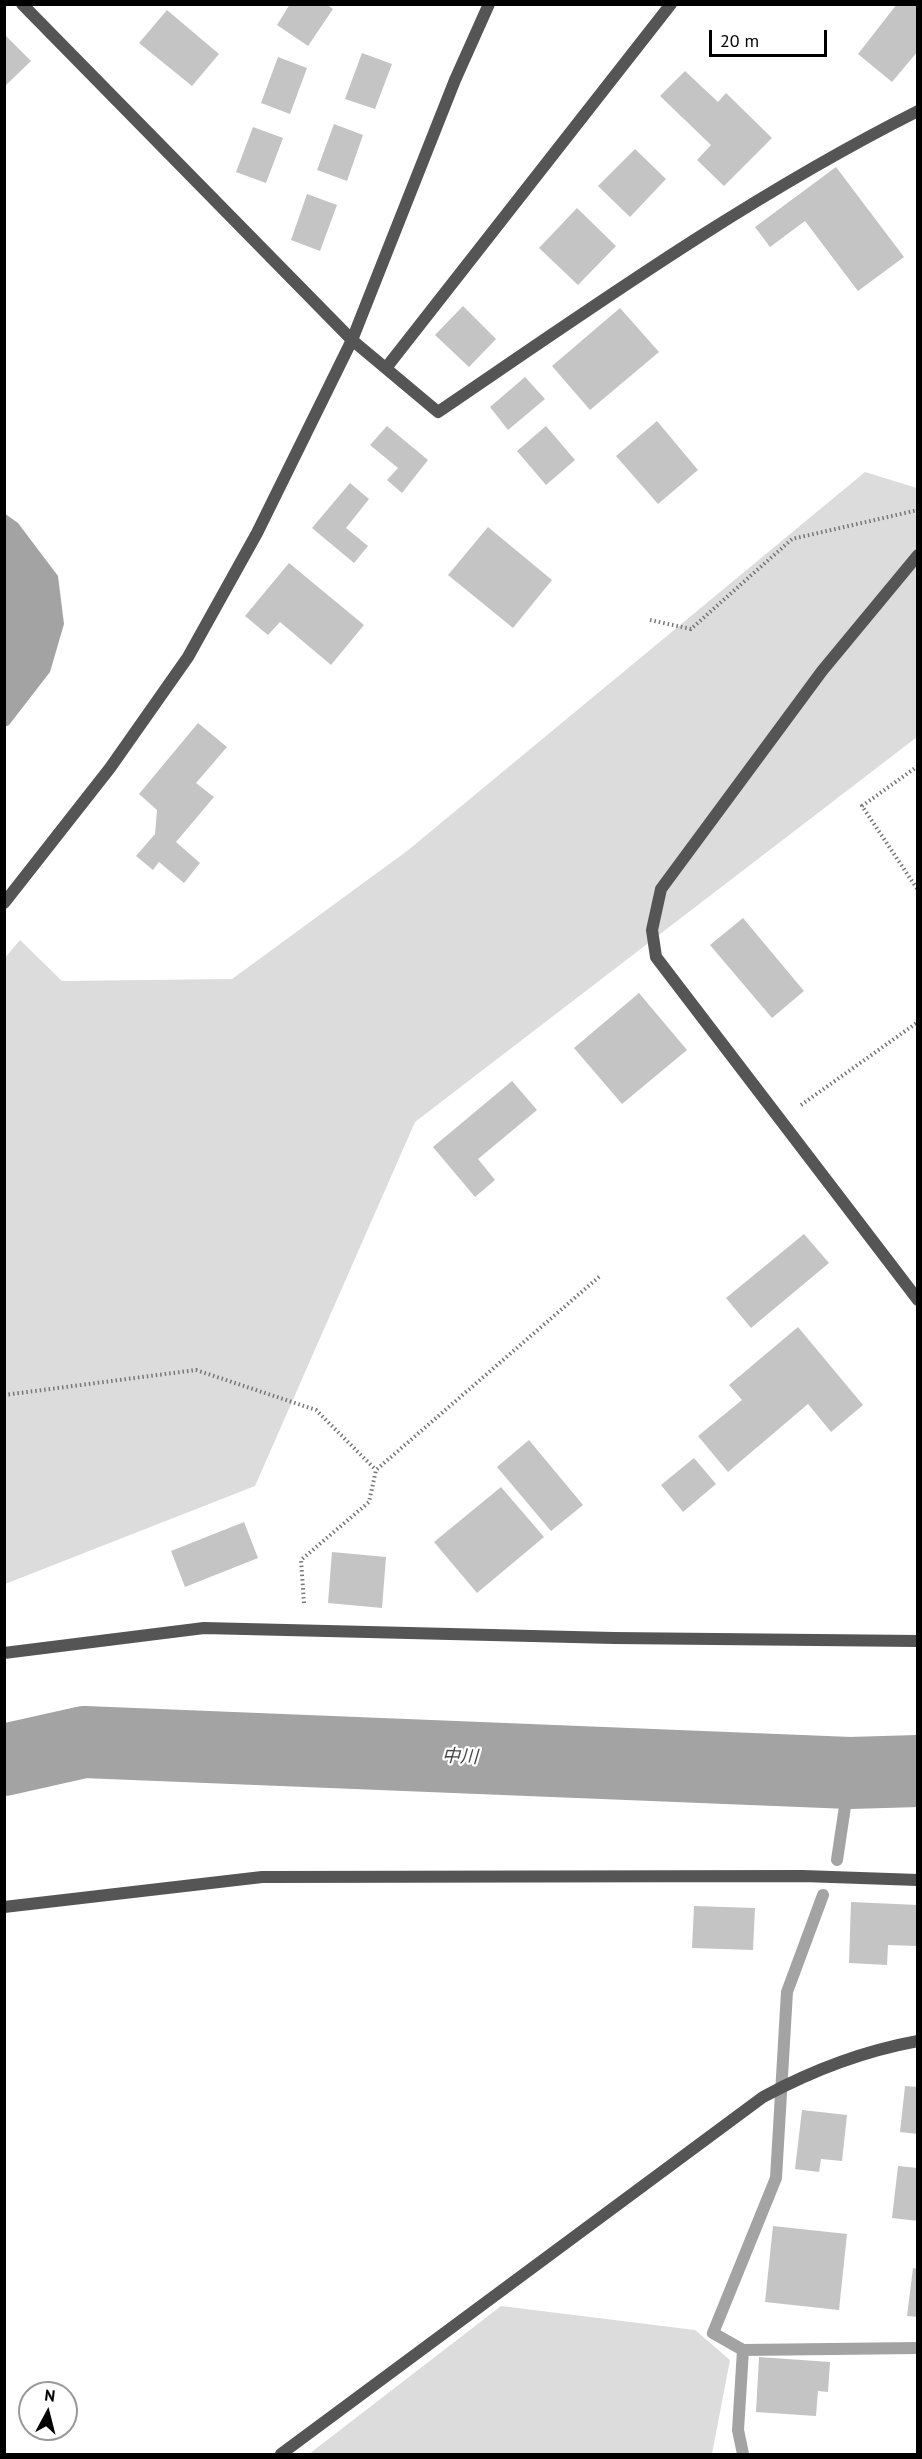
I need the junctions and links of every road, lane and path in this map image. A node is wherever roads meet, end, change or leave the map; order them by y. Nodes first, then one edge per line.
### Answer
1 (22, 4) edge
2 (489, 4) edge
3 (671, 4) edge
4 (918, 111) edge
5 (352, 340) junction
6 (386, 368) junction
7 (918, 510) edge
8 (918, 555) edge
9 (650, 620) dead end
10 (918, 766) edge
11 (918, 890) edge
12 (4, 903) edge
13 (918, 1022) edge
14 (781, 1120) junction
15 (600, 1276) dead end
16 (918, 1300) edge
17 (4, 1395) edge
18 (376, 1470) junction
19 (306, 1631) junction
20 (918, 1641) edge
21 (4, 1653) edge
22 (918, 1880) edge
23 (4, 1907) edge
24 (918, 2041) edge
25 (281, 2454) edge

1 - 5 street
2 - 5 street
3 - 6 street
4 - 6 street
5 - 6 street
5 - 12 street
7 - 9 path
8 - 14 street
10 - 11 path
13 - 14 path
14 - 16 street
15 - 18 path
17 - 18 path
18 - 19 path
19 - 20 street
19 - 21 street
22 - 23 street
24 - 25 street

